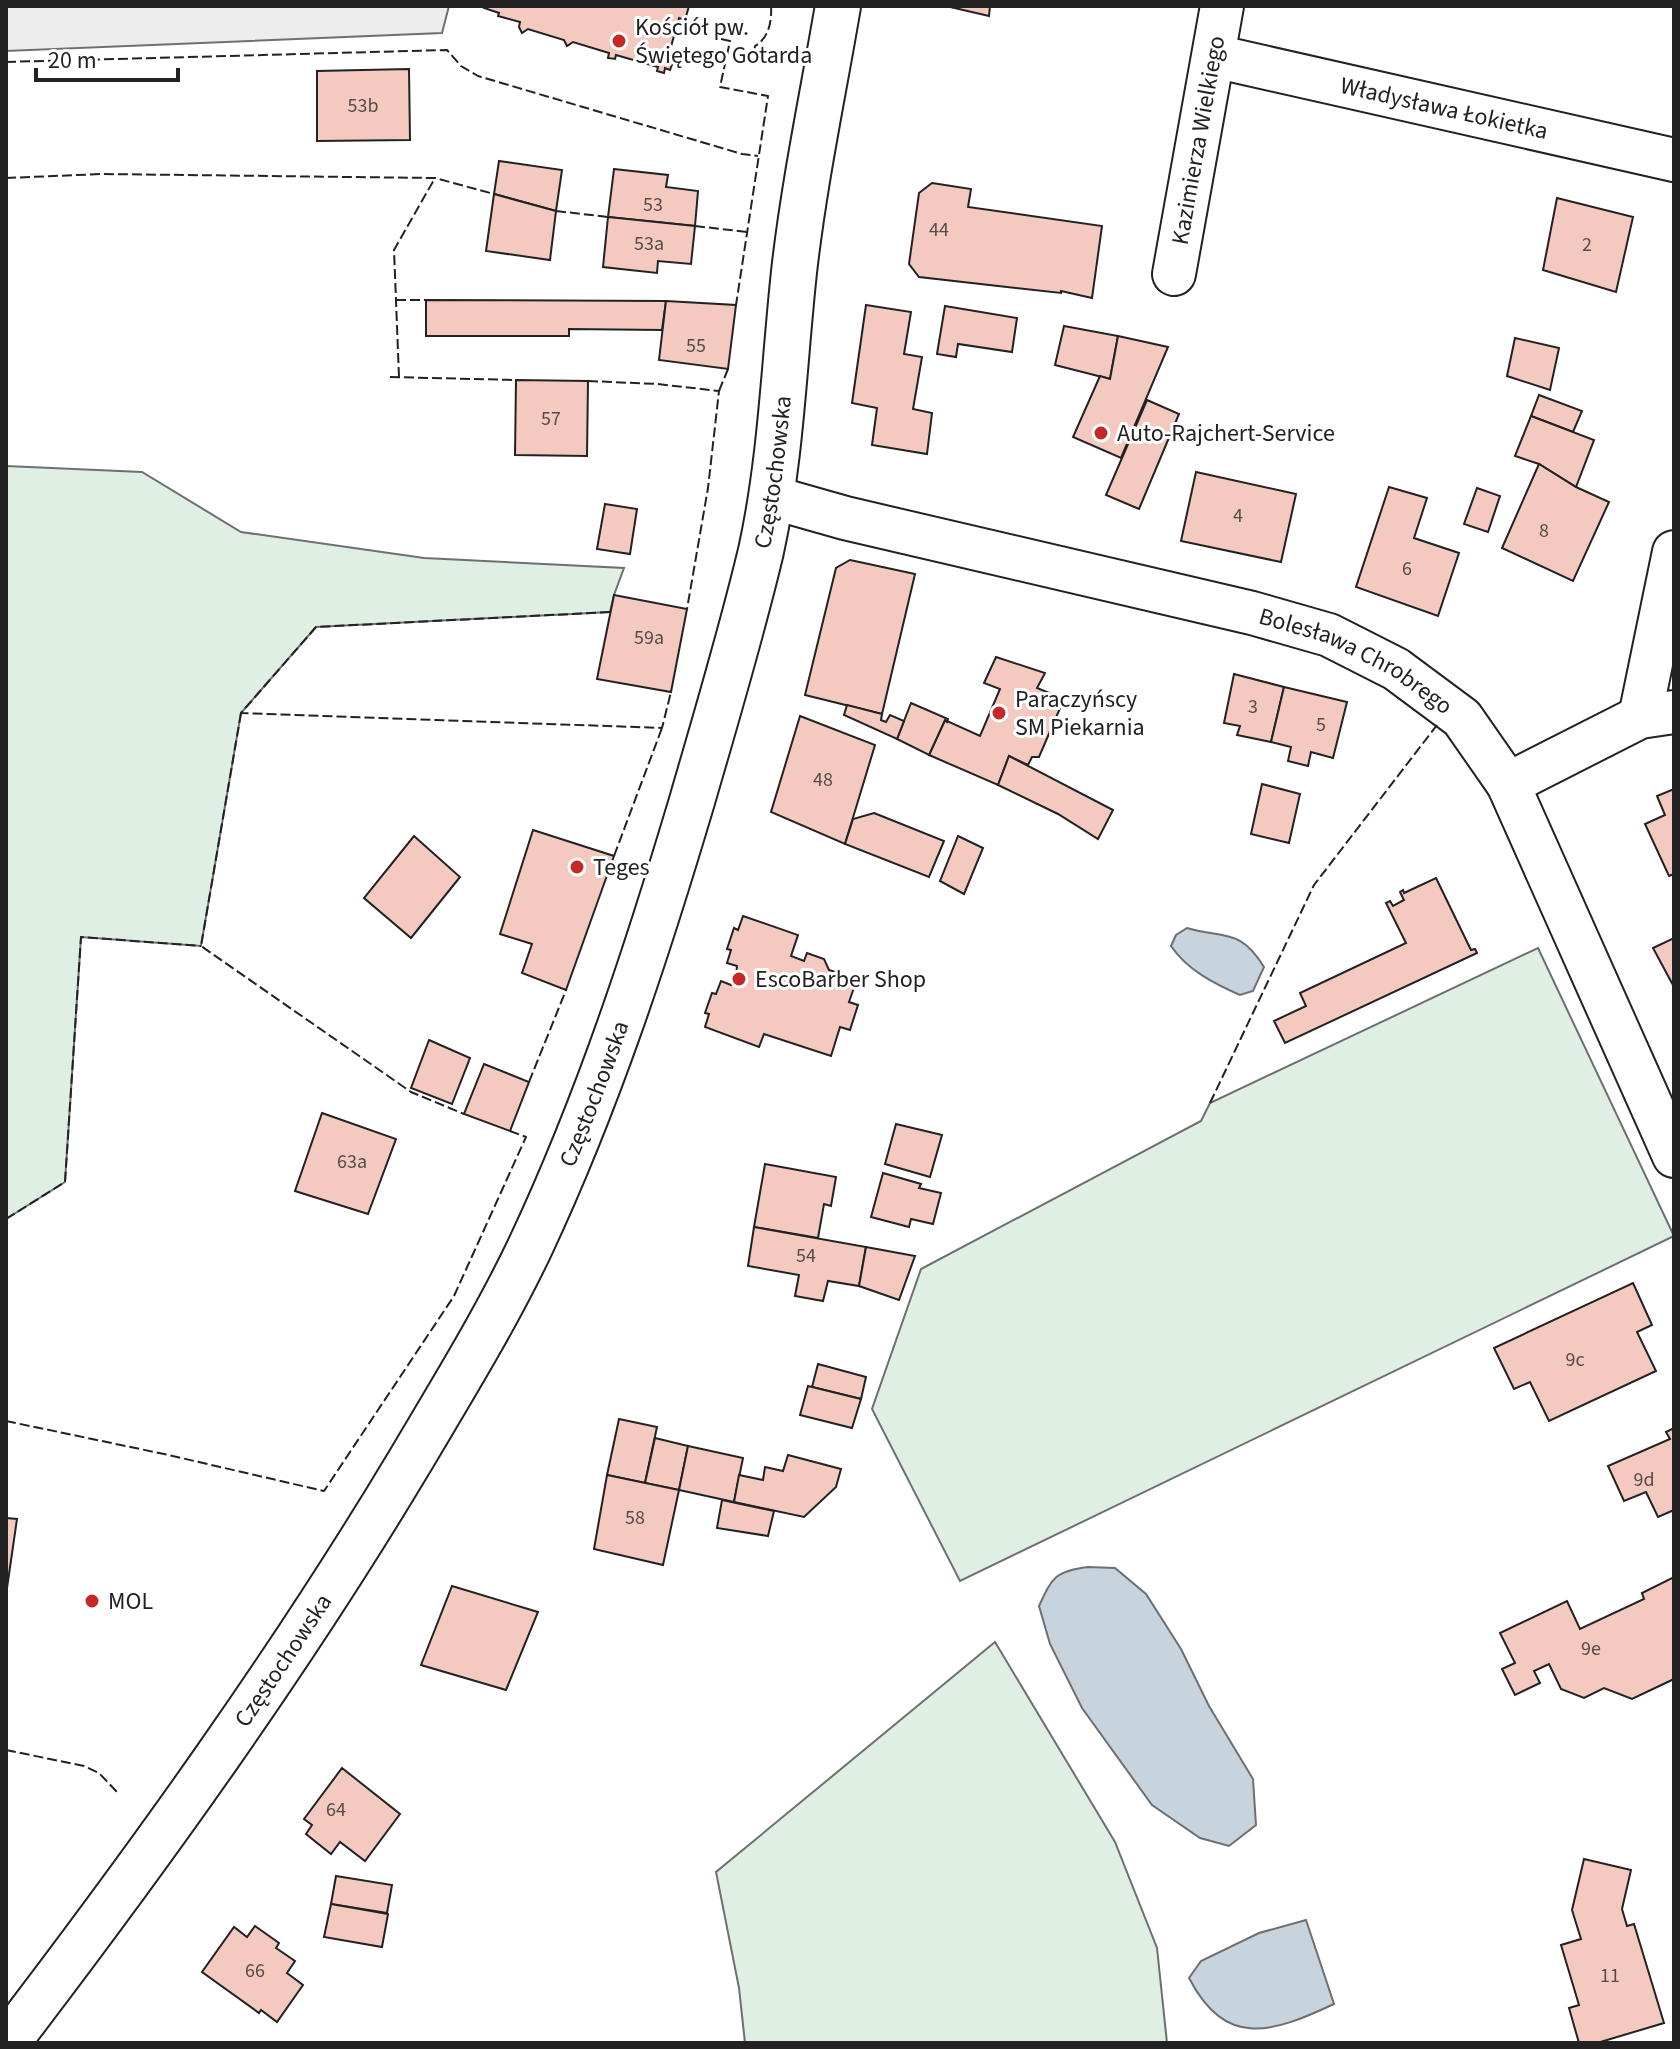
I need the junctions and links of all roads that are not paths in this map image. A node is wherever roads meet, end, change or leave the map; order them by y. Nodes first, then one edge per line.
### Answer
1 (838, 6) edge
2 (1222, 6) edge
3 (1214, 56) junction
4 (1674, 160) edge
5 (1174, 274) dead end
6 (771, 497) junction
7 (1674, 552) edge
8 (1657, 714) edge
9 (1508, 784) junction
10 (1674, 1156) edge
11 (7, 2043) edge

1 - 6 main road, Częstochowska
2 - 3 street, Kazimierza Wielkiego
3 - 4 street, Władysława Łokietka
3 - 5 street, Kazimierza Wielkiego
6 - 9 street, Bolesława Chrobrego
6 - 11 main road, Częstochowska
7 - 8 street
8 - 9 street
9 - 10 street, Bolesława Chrobrego

